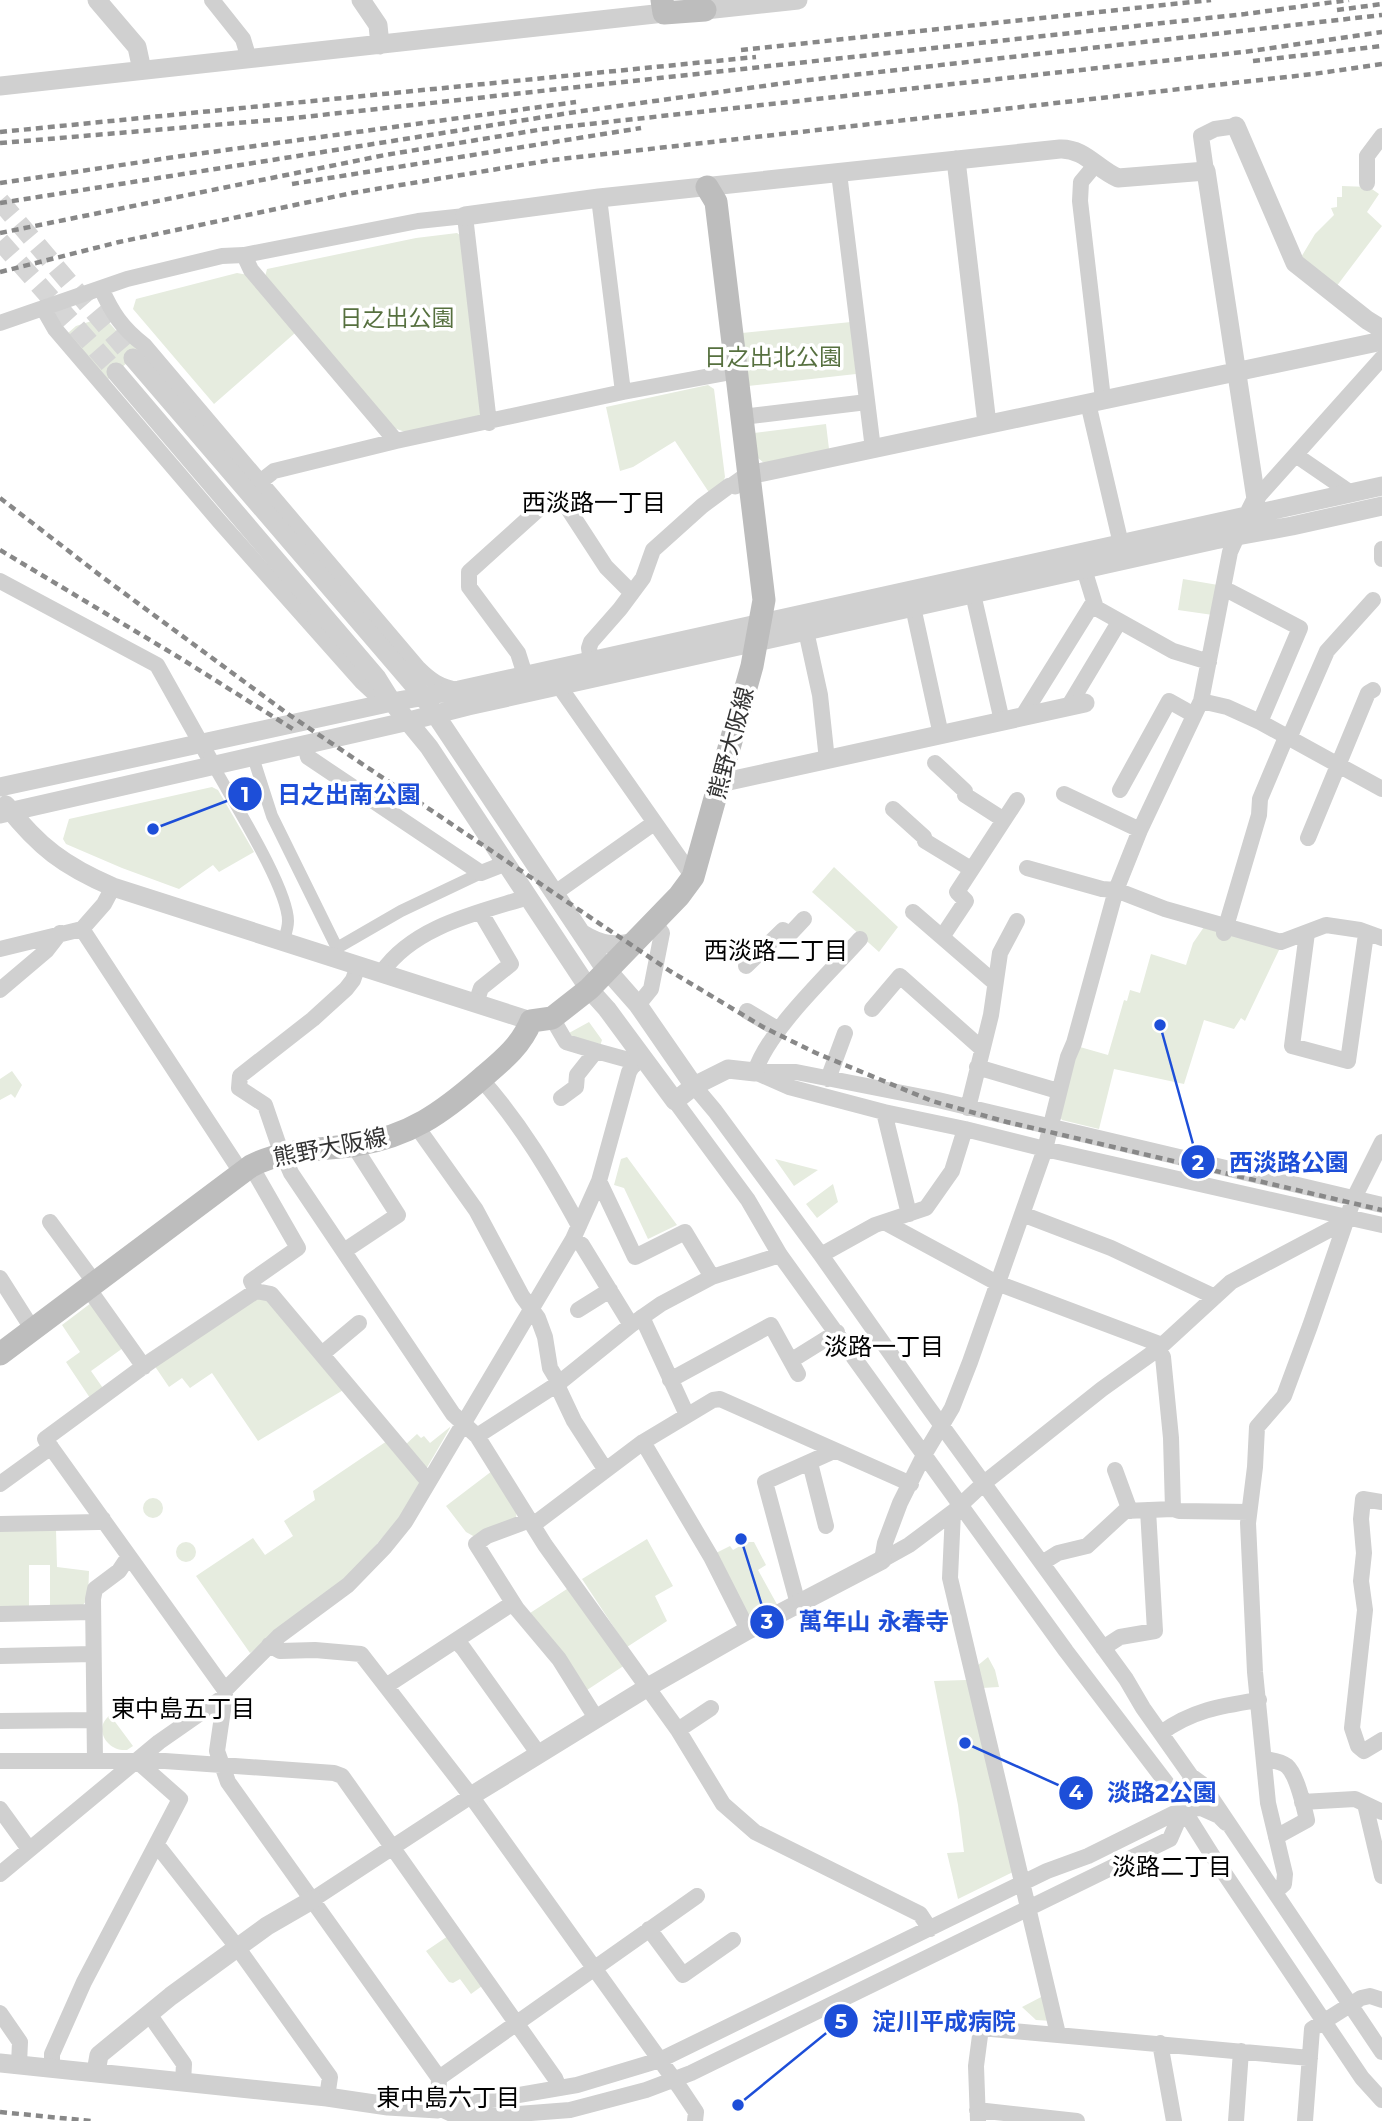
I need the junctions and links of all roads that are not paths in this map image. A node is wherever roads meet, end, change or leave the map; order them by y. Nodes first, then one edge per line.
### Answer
1 (97, 0) edge
2 (212, 0) edge
3 (361, 0) edge
4 (798, 0) edge
5 (712, 6) edge
6 (663, 7) edge
7 (380, 45) junction
8 (250, 59) junction
9 (142, 70) junction
10 (0, 86) edge
11 (1236, 126) joint
12 (1382, 136) edge
13 (956, 160) junction
14 (1096, 164) junction
15 (1206, 171) junction
16 (839, 173) junction
17 (1367, 183) dead end
18 (707, 187) junction
19 (599, 198) junction
20 (465, 216) junction
21 (244, 255) junction
22 (101, 288) junction
23 (43, 308) junction
24 (0, 323) edge
25 (1382, 330) edge
26 (1382, 341) edge
27 (133, 358) tunnel mouth
28 (1382, 358) edge
29 (729, 371) junction
30 (1235, 371) junction
31 (116, 372) tunnel mouth
32 (623, 392) junction
33 (867, 401) junction
34 (1096, 401) junction
35 (742, 417) junction
36 (489, 423) junction
37 (988, 424) junction
38 (396, 441) junction
39 (873, 449) junction
40 (1297, 456) junction
41 (742, 480) junction
42 (260, 482) junction
43 (1382, 486) edge
44 (1351, 494) junction
45 (1382, 506) edge
46 (1252, 507) junction
47 (1237, 536) junction
48 (1121, 544) junction
49 (1382, 549) edge
50 (1382, 559) edge
51 (1084, 569) junction
52 (0, 580) edge
53 (1223, 590) junction
54 (632, 593) junction
55 (973, 594) junction
56 (1374, 602) edge
57 (1093, 603) junction
58 (913, 607) junction
59 (1119, 622) junction
60 (806, 631) junction
61 (758, 632) junction
62 (591, 661) junction
63 (1209, 662) junction
64 (525, 676) junction
65 (559, 686) junction
66 (1372, 688) edge
67 (459, 690) junction
68 (423, 696) junction
69 (392, 702) junction
70 (1076, 705) joint
71 (1198, 708) junction
72 (436, 714) junction
73 (1022, 717) junction
74 (410, 721) junction
75 (1002, 721) junction
76 (1260, 722) junction
77 (941, 735) junction
78 (1287, 739) junction
79 (200, 745) junction
80 (305, 745) junction
81 (253, 757) junction
82 (827, 760) junction
83 (935, 763) dead end
84 (213, 765) junction
85 (1337, 765) junction
86 (720, 783) junction
87 (0, 788) edge
88 (1382, 789) edge
89 (1120, 790) dead end
90 (1017, 800) dead end
91 (1070, 803) dead end
92 (4, 808) edge
93 (893, 809) dead end
94 (1004, 820) junction
95 (654, 823) junction
96 (1140, 830) junction
97 (1308, 838) dead end
98 (504, 864) junction
99 (1027, 868) dead end
100 (971, 869) junction
101 (481, 873) junction
102 (694, 877) junction
103 (113, 887) junction
104 (1116, 890) junction
105 (555, 893) junction
106 (528, 897) junction
107 (913, 912) dead end
108 (481, 913) junction
109 (804, 919) dead end
110 (1017, 921) dead end
111 (654, 922) junction
112 (82, 929) junction
113 (1225, 930) junction
114 (60, 933) junction
115 (580, 933) junction
116 (1307, 933) junction
117 (1374, 936) edge
118 (942, 937) junction
119 (860, 939) dead end
120 (636, 941) junction
121 (283, 943) junction
122 (0, 949) edge
123 (335, 953) junction
124 (358, 966) junction
125 (746, 966) dead end
126 (607, 970) junction
127 (382, 972) junction
128 (995, 983) junction
129 (0, 989) edge
130 (589, 989) junction
131 (476, 1003) junction
132 (638, 1005) junction
133 (882, 1005) dead end
134 (747, 1011) dead end
135 (542, 1020) junction
136 (779, 1030) junction
137 (845, 1033) dead end
138 (981, 1048) junction
139 (596, 1051) junction
140 (642, 1058) junction
141 (977, 1067) junction
142 (755, 1072) junction
143 (481, 1079) junction
144 (828, 1079) junction
145 (694, 1086) junction
146 (1058, 1091) junction
147 (561, 1098) dead end
148 (938, 1100) junction
149 (675, 1101) junction
150 (968, 1108) junction
151 (884, 1112) junction
152 (934, 1123) junction
153 (416, 1127) junction
154 (1049, 1127) junction
155 (965, 1129) junction
156 (1382, 1142) edge
157 (356, 1145) junction
158 (1045, 1149) junction
159 (282, 1154) junction
160 (246, 1169) junction
161 (598, 1181) junction
162 (1354, 1198) junction
163 (1382, 1205) edge
164 (909, 1214) junction
165 (1022, 1214) junction
166 (1347, 1220) junction
167 (50, 1223) dead end
168 (886, 1223) junction
169 (1382, 1225) edge
170 (576, 1232) junction
171 (344, 1251) junction
172 (780, 1255) junction
173 (821, 1255) junction
174 (712, 1277) junction
175 (0, 1278) edge
176 (998, 1283) junction
177 (92, 1286) junction
178 (610, 1290) junction
179 (257, 1291) junction
180 (1215, 1297) junction
181 (531, 1307) junction
182 (578, 1310) dead end
183 (636, 1321) junction
184 (359, 1323) dead end
185 (33, 1330) junction
186 (836, 1332) junction
187 (1160, 1347) junction
188 (0, 1354) edge
189 (322, 1354) junction
190 (144, 1367) junction
191 (670, 1380) junction
192 (558, 1384) junction
193 (687, 1415) junction
194 (463, 1422) junction
195 (943, 1425) junction
196 (477, 1436) junction
197 (643, 1442) junction
198 (51, 1447) junction
199 (834, 1451) junction
200 (924, 1455) junction
201 (810, 1463) junction
202 (606, 1469) junction
203 (1115, 1470) dead end
204 (428, 1481) junction
205 (984, 1483) junction
206 (0, 1484) edge
207 (911, 1484) junction
208 (1382, 1502) edge
209 (956, 1508) junction
210 (1173, 1509) junction
211 (1139, 1511) junction
212 (1249, 1512) junction
213 (103, 1519) junction
214 (531, 1522) junction
215 (0, 1524) edge
216 (826, 1527) dead end
217 (130, 1556) junction
218 (882, 1560) junction
219 (1042, 1563) junction
220 (513, 1603) junction
221 (798, 1604) junction
222 (92, 1612) junction
223 (0, 1614) edge
224 (748, 1630) junction
225 (456, 1641) junction
226 (269, 1645) junction
227 (1103, 1648) junction
228 (93, 1654) junction
229 (0, 1656) edge
230 (386, 1686) junction
231 (648, 1687) junction
232 (225, 1693) junction
233 (1259, 1700) junction
234 (711, 1708) dead end
235 (596, 1718) junction
236 (94, 1720) junction
237 (0, 1721) edge
238 (678, 1730) junction
239 (1161, 1733) junction
240 (1382, 1740) edge
241 (538, 1753) junction
242 (1265, 1759) junction
243 (0, 1761) edge
244 (95, 1761) junction
245 (137, 1761) junction
246 (222, 1764) junction
247 (1191, 1776) junction
248 (471, 1796) junction
249 (1302, 1802) junction
250 (1365, 1804) junction
251 (0, 1808) edge
252 (1183, 1809) junction
253 (1382, 1812) edge
254 (1234, 1830) junction
255 (1172, 1835) junction
256 (1276, 1837) junction
257 (1203, 1842) junction
258 (158, 1844) junction
259 (393, 1846) junction
260 (29, 1849) junction
261 (0, 1874) edge
262 (1382, 1876) edge
263 (1023, 1882) junction
264 (1275, 1892) junction
265 (697, 1896) dead end
266 (312, 1900) junction
267 (1029, 1908) junction
268 (946, 1921) junction
269 (649, 1929) junction
270 (930, 1929) junction
271 (733, 1940) dead end
272 (957, 1943) junction
273 (237, 1947) junction
274 (594, 1968) junction
275 (1382, 2000) edge
276 (1350, 2004) junction
277 (764, 2010) junction
278 (0, 2013) edge
279 (149, 2014) junction
280 (1324, 2021) junction
281 (518, 2024) junction
282 (774, 2033) junction
283 (1058, 2034) junction
284 (1160, 2043) junction
285 (1241, 2051) junction
286 (1382, 2052) edge
287 (1310, 2058) junction
288 (660, 2060) junction
289 (10, 2064) edge
290 (52, 2067) junction
291 (96, 2072) junction
292 (439, 2078) junction
293 (674, 2080) junction
294 (183, 2082) junction
295 (559, 2088) junction
296 (327, 2098) junction
297 (1382, 2100) edge
298 (438, 2109) junction
299 (478, 2113) edge
300 (571, 2115) edge
301 (977, 2115) edge
302 (695, 2121) edge
303 (1077, 2121) edge
304 (1174, 2121) edge
305 (1236, 2121) edge
306 (1305, 2121) edge

1 - 9 street
2 - 8 street
3 - 7 street
4 - 5 street
5 - 6 main road
6 - 7 street
7 - 8 street
8 - 9 street
9 - 10 street
11 - 15 street
11 - 25 street
12 - 17 street
13 - 14 street
13 - 16 street
13 - 37 street
14 - 15 street
14 - 34 street
15 - 30 street
16 - 18 street
16 - 33 street
18 - 19 street
18 - 29 main road, 熊野大阪線
19 - 20 street
19 - 32 street
20 - 21 street
20 - 36 street
21 - 22 street
21 - 38 street
22 - 23 street
22 - 42 street
23 - 24 street
23 - 69 street
26 - 30 street
27 - 68 street
28 - 40 street
29 - 32 street
29 - 35 main road, 熊野大阪線
29 - 41 main road, 熊野大阪線
30 - 34 street
30 - 46 street
31 - 69 street
32 - 36 street
33 - 35 street
33 - 39 street
34 - 37 street
34 - 48 street
35 - 41 main road, 熊野大阪線
36 - 38 street
37 - 39 street
38 - 42 street
39 - 41 street
40 - 44 street
40 - 46 street
41 - 54 street
41 - 61 main road, 熊野大阪線
42 - 67 street
43 - 44 street
44 - 46 street
45 - 47 street
46 - 47 street
46 - 48 street
47 - 51 street
47 - 53 street
48 - 61 street
49 - 50 street
51 - 55 street
51 - 57 street
52 - 79 street
53 - 63 street
53 - 76 street
54 - 62 street
54 - 64 street
55 - 58 street
55 - 75 street
56 - 78 street
57 - 59 street
57 - 73 street
58 - 60 street
58 - 77 street
59 - 63 street
59 - 70 street
60 - 61 street
60 - 82 street
61 - 62 street
61 - 65 street
61 - 86 main road, 熊野大阪線
62 - 64 street
63 - 71 street
64 - 67 street
65 - 72 street
65 - 95 street
66 - 85 street
67 - 68 street
68 - 69 street
68 - 72 street
69 - 74 street
69 - 79 street
70 - 73 street
71 - 76 street
71 - 89 street
71 - 96 street
72 - 74 street
72 - 105 street
73 - 75 street
74 - 80 street
74 - 98 street
75 - 77 street
76 - 78 street
77 - 82 street
78 - 85 street
78 - 113 street
79 - 84 street
79 - 87 street
80 - 81 street
80 - 101 street
81 - 84 street
81 - 123 street
82 - 86 street
83 - 94 street
84 - 92 street
84 - 121 street
85 - 88 street
85 - 97 street
86 - 102 main road, 熊野大阪線
90 - 94 street
91 - 96 street
92 - 103 street
93 - 100 street
94 - 100 street
95 - 102 street
95 - 105 street
96 - 104 street
98 - 101 street
98 - 106 street
99 - 104 street
100 - 118 street
101 - 123 street
102 - 111 main road, 熊野大阪線
103 - 112 street
103 - 121 street
104 - 113 street
104 - 146 street
105 - 115 street
106 - 108 street
106 - 130 street
107 - 118 street
108 - 127 street
108 - 131 street
109 - 125 street
110 - 128 street
111 - 120 main road, 熊野大阪線
111 - 132 street
112 - 114 street
112 - 160 street
113 - 116 street
114 - 122 street
114 - 129 street
115 - 120 street
115 - 126 street
116 - 117 street
116 - 117 street
118 - 128 street
119 - 136 street
120 - 126 main road, 熊野大阪線
121 - 123 street
123 - 124 street
124 - 127 street
124 - 159 street
126 - 130 main road, 熊野大阪線
126 - 132 street
127 - 131 street
128 - 138 street
130 - 135 main road, 熊野大阪線
130 - 140 street
131 - 135 street
132 - 145 street
133 - 138 street
134 - 136 street
135 - 139 street
135 - 143 main road, 熊野大阪線
136 - 142 street
137 - 144 street
138 - 141 street
139 - 140 street
139 - 147 street
140 - 149 street
140 - 161 street
141 - 146 street
141 - 150 street
142 - 144 street
142 - 145 street
142 - 151 street
143 - 153 main road, 熊野大阪線
143 - 170 street
144 - 148 street
145 - 149 street
145 - 173 street
146 - 154 street
148 - 150 street
148 - 152 street
149 - 172 street
150 - 154 street
151 - 152 street
151 - 164 street
152 - 155 street
153 - 157 main road, 熊野大阪線
153 - 181 street
154 - 158 street
154 - 162 street
155 - 158 street
155 - 164 street
156 - 162 street
157 - 159 main road, 熊野大阪線
157 - 171 street
158 - 165 street
158 - 166 street
159 - 160 main road, 熊野大阪線
159 - 171 street
160 - 177 main road, 熊野大阪線
160 - 179 street
161 - 170 street
161 - 174 street
162 - 163 street
162 - 166 street
164 - 168 street
165 - 176 street
165 - 180 street
166 - 169 street
166 - 180 street
166 - 212 street
167 - 177 street
168 - 173 street
168 - 176 street
170 - 178 street
170 - 181 street
171 - 194 street
172 - 174 street
172 - 186 street
173 - 195 street
174 - 183 street
175 - 185 street
176 - 187 street
176 - 195 street
177 - 185 main road, 熊野大阪線
177 - 190 street
178 - 182 street
178 - 183 street
179 - 189 street
179 - 190 street
180 - 187 street
181 - 192 street
181 - 194 street
183 - 191 street
183 - 192 street
184 - 189 street
185 - 188 main road, 熊野大阪線
186 - 191 street
186 - 200 street
187 - 205 street
187 - 210 street
189 - 204 street
190 - 198 street
191 - 193 street
192 - 196 street
192 - 202 street
193 - 197 street
193 - 199 street
194 - 196 street
194 - 204 street
195 - 200 street
195 - 205 street
196 - 214 street
197 - 202 street
197 - 224 street
198 - 206 street
198 - 213 street
199 - 201 street
199 - 207 street
200 - 207 street
200 - 209 street
201 - 216 street
201 - 221 street
202 - 214 street
203 - 211 street
204 - 226 street
205 - 209 street
205 - 219 street
207 - 218 street
208 - 240 street
209 - 218 street
209 - 252 street
209 - 263 street
210 - 211 street
210 - 212 street
211 - 219 street
211 - 227 street
212 - 233 street
213 - 215 street
213 - 217 street
214 - 220 street
214 - 231 street
217 - 222 street
217 - 232 street
218 - 221 street
219 - 227 street
220 - 225 street
220 - 235 street
221 - 224 street
222 - 223 street
222 - 228 street
224 - 231 street
225 - 230 street
225 - 241 street
226 - 230 street
226 - 232 street
227 - 239 street
228 - 229 street
228 - 236 street
230 - 248 street
231 - 235 street
231 - 238 street
232 - 245 street
232 - 246 street
233 - 239 street
233 - 242 street
234 - 238 street
235 - 241 street
236 - 237 street
236 - 244 street
238 - 270 street
239 - 247 street
241 - 248 street
242 - 249 street
242 - 256 street
243 - 244 street
244 - 245 street
245 - 246 street
245 - 258 street
245 - 260 street
246 - 259 street
246 - 266 street
247 - 252 street
247 - 254 street
248 - 259 street
248 - 274 street
249 - 250 street
249 - 256 street
250 - 253 street
250 - 262 street
251 - 260 street
252 - 254 street
252 - 255 street
252 - 257 street
252 - 263 street
254 - 264 street
255 - 257 street
255 - 267 street
256 - 264 street
257 - 280 street
258 - 273 street
258 - 290 street
259 - 266 street
259 - 281 street
260 - 261 street
263 - 267 street
263 - 268 street
264 - 276 street
265 - 269 street
266 - 273 street
266 - 292 street
267 - 272 street
267 - 283 street
268 - 270 street
268 - 272 street
269 - 271 street
269 - 274 street
270 - 277 street
272 - 282 street
273 - 279 street
273 - 296 street
274 - 281 street
274 - 288 street
275 - 276 street
276 - 280 street
276 - 286 street
277 - 282 street
277 - 288 street
278 - 289 street
279 - 291 street
279 - 294 street
280 - 287 street
280 - 297 street
281 - 292 street
281 - 295 street
282 - 293 street
283 - 284 street
283 - 301 street
284 - 285 street
284 - 304 street
285 - 287 street
285 - 305 street
287 - 306 street
288 - 293 street
288 - 295 street
289 - 290 street
290 - 291 street
291 - 294 street
292 - 298 street
293 - 300 street
293 - 302 street
294 - 296 street
295 - 299 street
296 - 298 street
298 - 299 street
299 - 300 street
301 - 303 street

